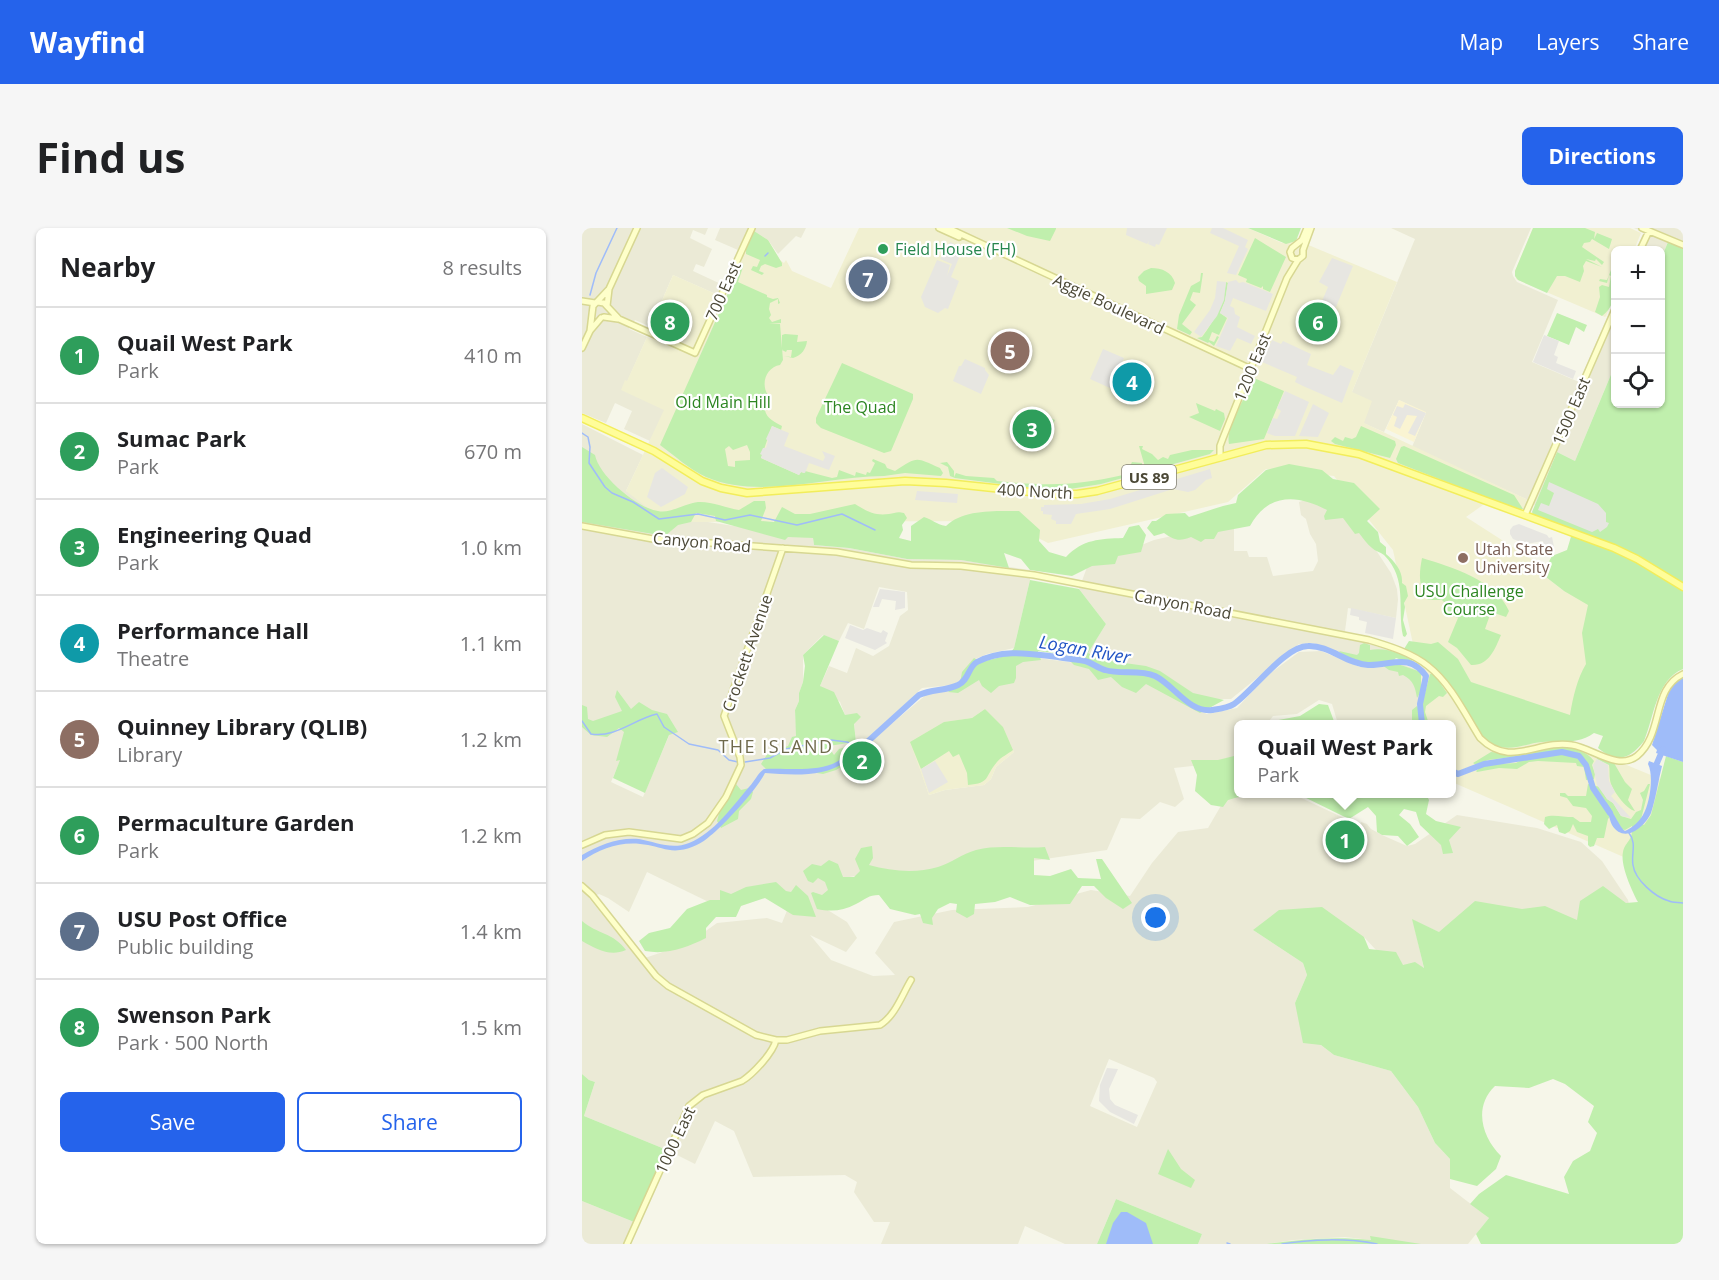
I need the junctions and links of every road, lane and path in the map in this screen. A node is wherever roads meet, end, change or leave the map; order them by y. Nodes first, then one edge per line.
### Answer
1 (637, 228) edge
2 (752, 228) edge
3 (939, 228) edge
4 (948, 228) edge
5 (1309, 228) edge
6 (1642, 228) edge
7 (1648, 231) junction
8 (966, 238) junction
9 (1683, 245) edge
10 (1296, 246) junction
11 (1642, 246) edge
12 (1303, 250) junction
13 (1295, 259) junction
14 (609, 289) junction
15 (582, 302) edge
16 (596, 303) junction
17 (607, 308) junction
18 (592, 312) junction
19 (602, 317) junction
20 (1611, 318) edge
21 (619, 319) junction
22 (590, 331) junction
23 (582, 348) edge
24 (1251, 369) junction
25 (582, 418) edge
26 (1220, 457) junction
27 (1525, 515) junction
28 (582, 526) edge
29 (783, 548) junction
30 (1683, 587) edge
31 (1683, 674) edge
32 (582, 845) edge
33 (582, 886) edge
34 (911, 980) dead end
35 (776, 1040) junction
36 (627, 1244) edge

1 - 14 street
2 - 21 street, 700 East
3 - 8 street, Aggie Boulevard
4 - 8 street, Aggie Boulevard
5 - 10 street
5 - 12 street
6 - 7 street
7 - 9 street
7 - 11 street
8 - 24 street, Aggie Boulevard
10 - 12 street
10 - 13 street
12 - 13 street
13 - 24 street, 1200 East
14 - 16 street
14 - 17 street
15 - 16 street
15 - 18 street
16 - 17 street
16 - 18 street
17 - 19 street
17 - 21 street
18 - 19 street
18 - 22 street
19 - 21 street
19 - 22 street
20 - 27 street, 1500 East
22 - 23 street
24 - 26 street, 1200 East
25 - 26 main road, 400 North / US 89
26 - 27 main road, 400 North / US 89
27 - 30 main road, US 89
28 - 29 street, Canyon Road
29 - 31 street, Canyon Road
29 - 32 street, Crockett Avenue
33 - 35 street
34 - 35 street
35 - 36 street, 1000 East

